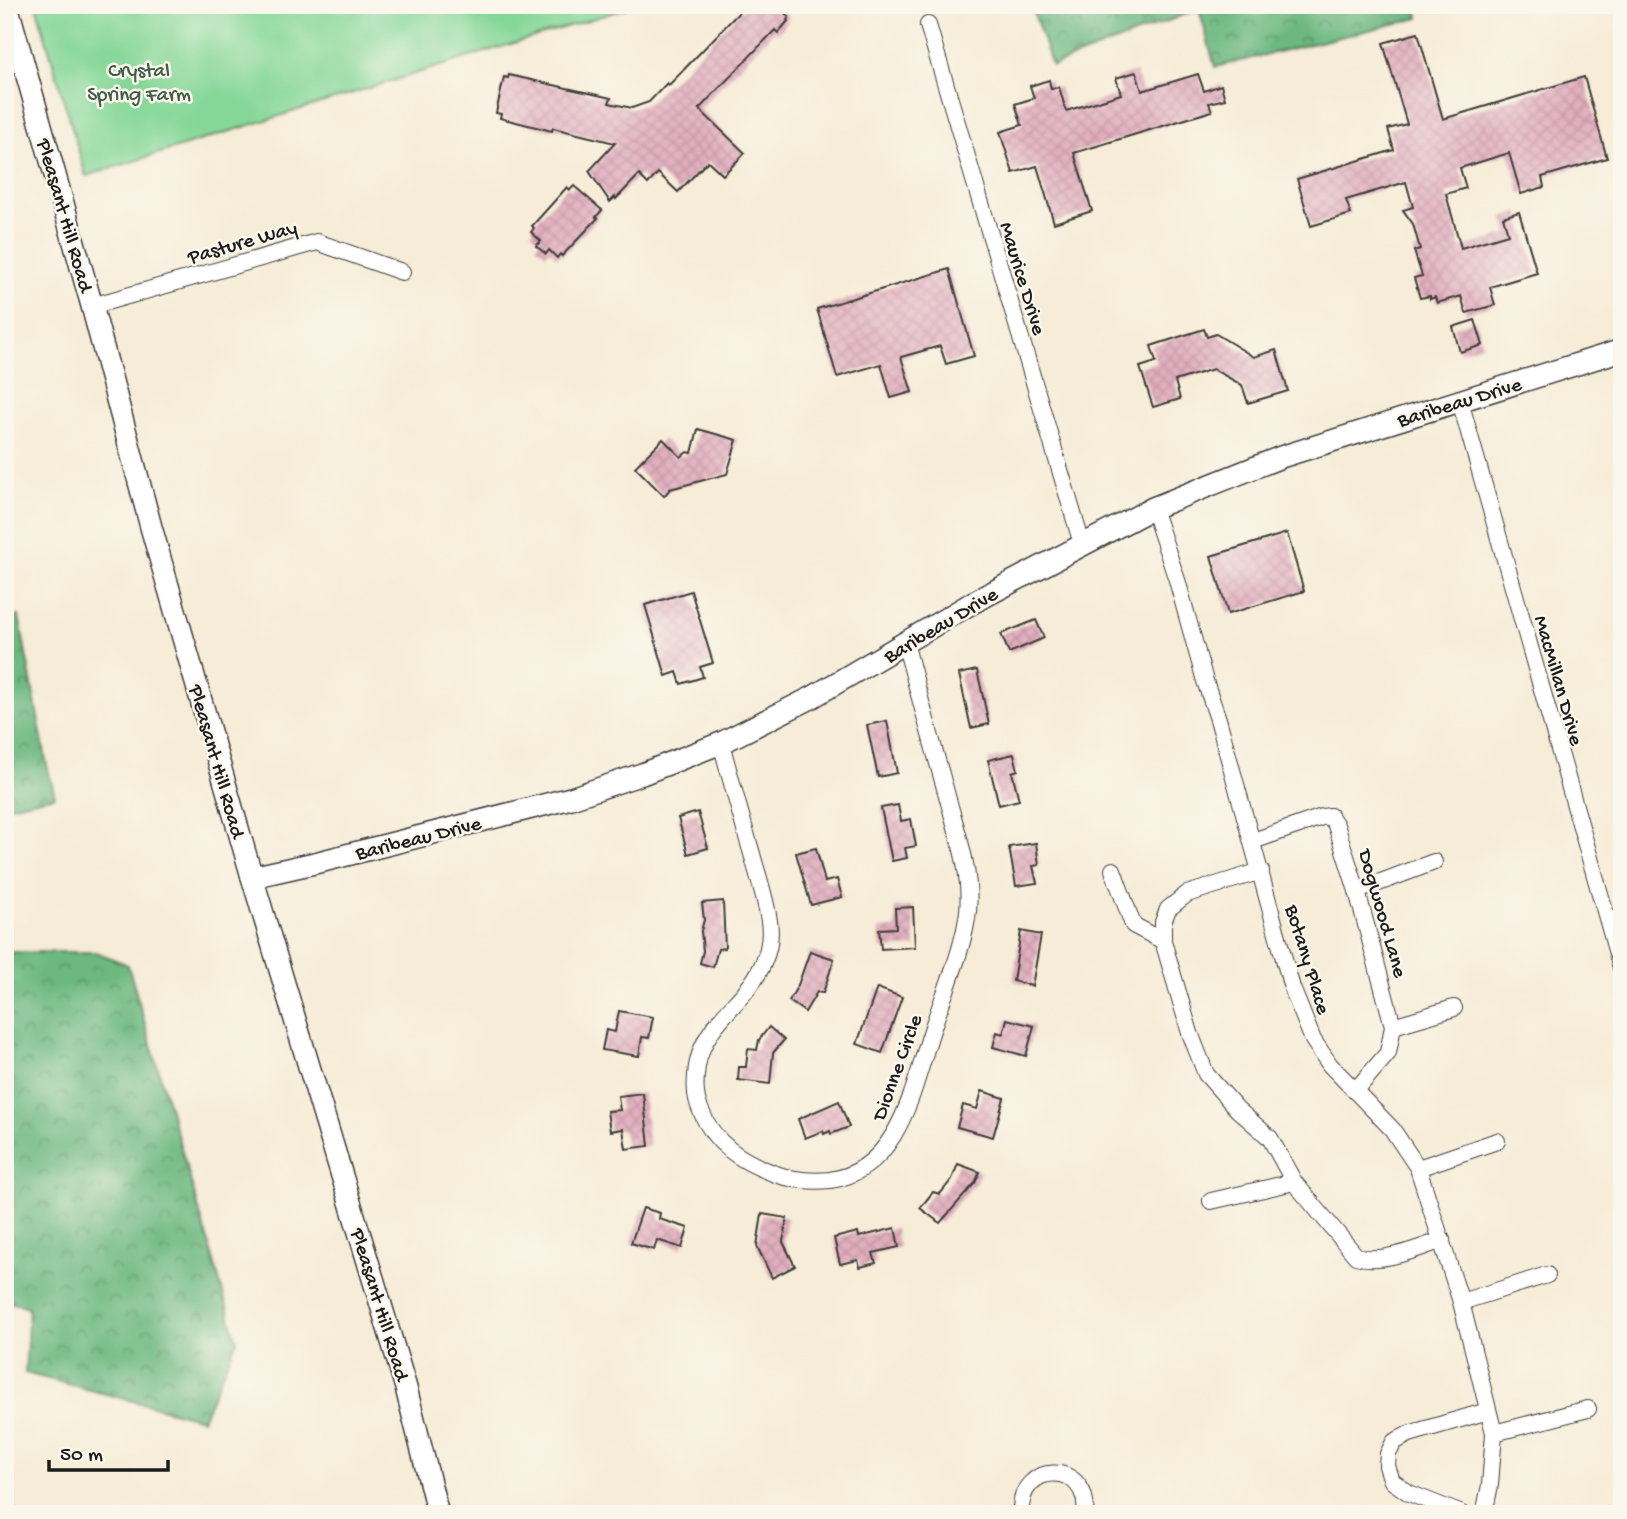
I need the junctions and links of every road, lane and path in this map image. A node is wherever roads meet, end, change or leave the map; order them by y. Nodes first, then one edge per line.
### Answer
1 (6, 5) edge
2 (928, 25) dead end
3 (402, 272) dead end
4 (92, 306) junction
5 (1622, 350) edge
6 (1460, 401) junction
7 (1153, 509) junction
8 (1082, 544) junction
9 (905, 642) junction
10 (721, 743) junction
11 (1253, 841) junction
12 (1434, 862) dead end
13 (1113, 870) dead end
14 (1261, 871) junction
15 (252, 877) junction
16 (1357, 891) junction
17 (1163, 941) junction
18 (1622, 971) edge
19 (1454, 1008) dead end
20 (1394, 1026) junction
21 (1355, 1091) junction
22 (1497, 1141) dead end
23 (1418, 1168) junction
24 (1294, 1182) junction
25 (1211, 1201) dead end
26 (1442, 1240) junction
27 (1547, 1275) dead end
28 (1461, 1302) junction
29 (1588, 1409) dead end
30 (1489, 1411) junction
31 (1494, 1433) junction
32 (438, 1514) edge
33 (1021, 1514) edge
34 (1085, 1514) edge
35 (1462, 1514) edge
36 (1485, 1514) edge

1 - 4 street, Pleasant Hill Road
2 - 8 street, Maurice Drive
3 - 4 street, Pasture Way
4 - 15 street, Pleasant Hill Road
5 - 6 street, Baribeau Drive
6 - 7 street, Baribeau Drive
6 - 18 street, MacMillan Drive
7 - 8 street, Baribeau Drive
7 - 11 street, Botany Place
8 - 9 street, Baribeau Drive
9 - 10 street, Baribeau Drive
9 - 10 street, Dionne Circle
10 - 15 street, Baribeau Drive
11 - 14 street, Botany Place
11 - 16 street, Dogwood Lane
12 - 16 street
13 - 17 street
14 - 17 street
14 - 21 street, Botany Place
15 - 32 street, Pleasant Hill Road
16 - 20 street, Dogwood Lane
17 - 24 street
19 - 20 street
20 - 21 street
21 - 23 street, Botany Place
22 - 23 street
23 - 26 street, Botany Place
24 - 25 street
24 - 26 street
26 - 28 street, Botany Place
27 - 28 street
28 - 30 street, Botany Place
29 - 31 street
30 - 31 street, Botany Place
30 - 35 street
31 - 36 street, Botany Place
33 - 34 street

